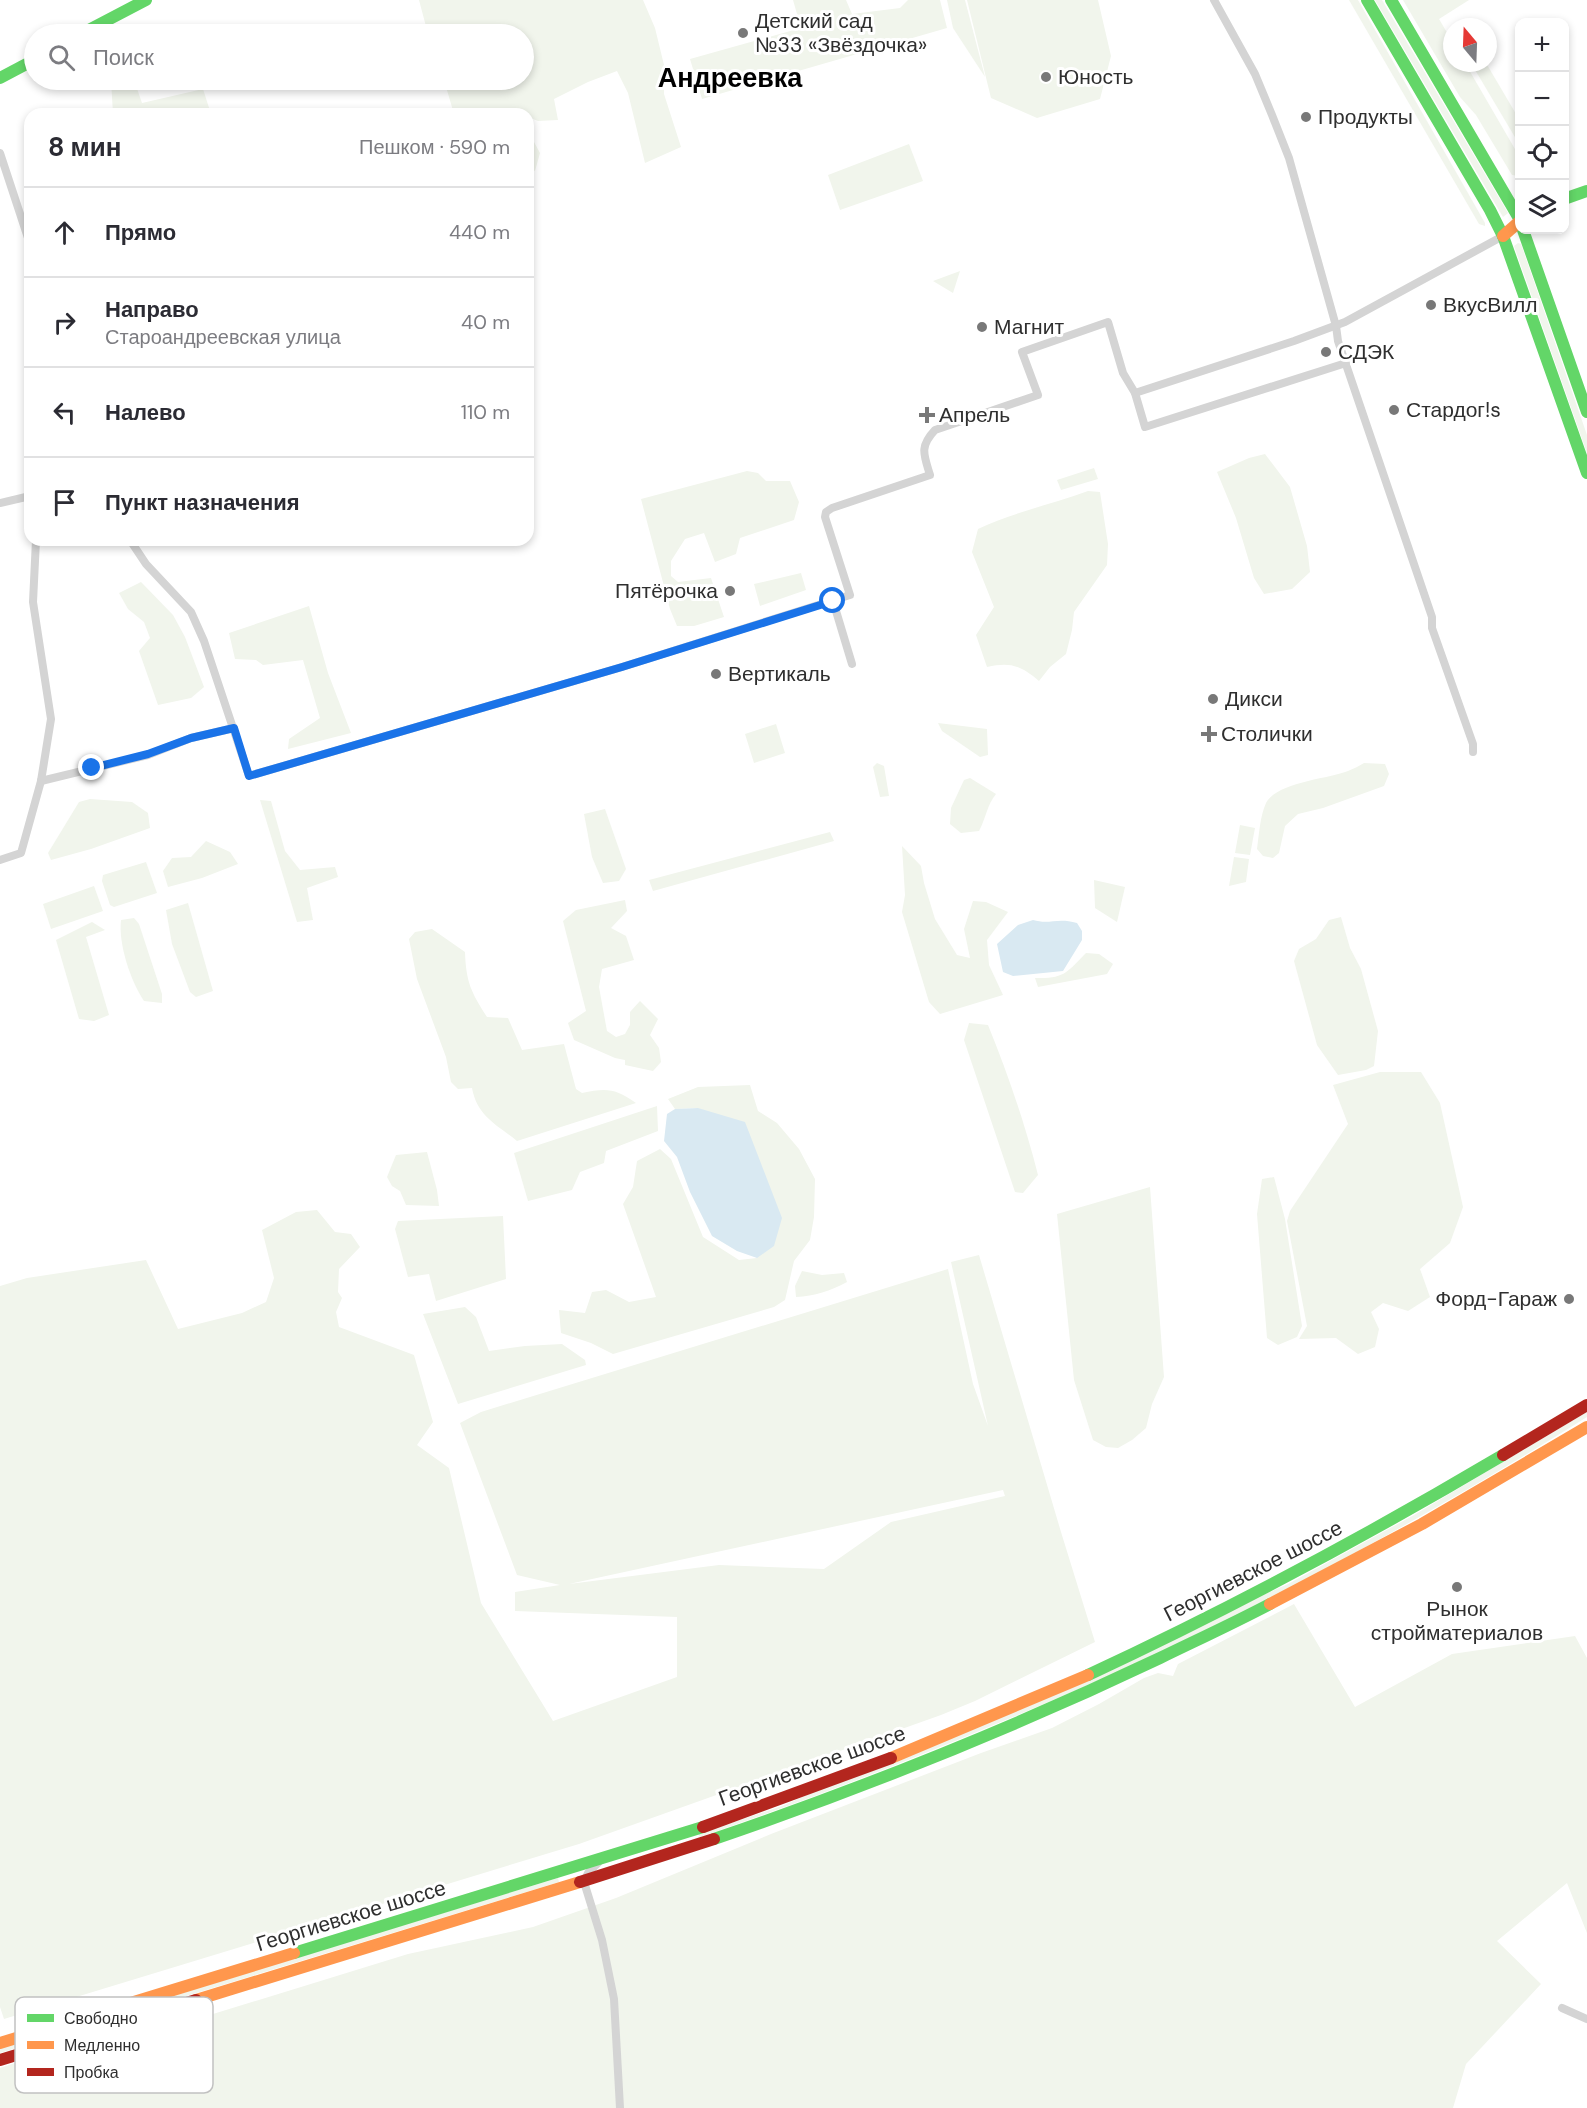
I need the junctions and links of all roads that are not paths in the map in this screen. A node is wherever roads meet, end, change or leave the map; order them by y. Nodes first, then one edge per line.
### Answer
1 (146, 0) edge
2 (1214, 0) edge
3 (1367, 0) edge
4 (1390, 0) edge
5 (100, 24) edge
6 (24, 65) edge
7 (0, 78) edge
8 (0, 153) edge
9 (1587, 191) edge
10 (1569, 197) edge
11 (1587, 201) edge
12 (1569, 207) edge
13 (1515, 212) edge
14 (1515, 225) edge
15 (24, 226) edge
16 (1515, 231) edge
17 (1523, 234) edge
18 (1503, 236) junction
19 (1336, 326) junction
20 (1346, 363) junction
21 (1135, 393) junction
22 (1587, 412) edge
23 (1587, 472) edge
24 (24, 497) edge
25 (0, 502) edge
26 (36, 546) edge
27 (134, 546) edge
28 (833, 601) junction
29 (852, 664) dead end
30 (234, 728) junction
31 (1473, 752) dead end
32 (40, 781) junction
33 (0, 860) edge
34 (1587, 1405) edge
35 (1587, 1426) edge
36 (603, 1858) junction
37 (584, 1882) junction
38 (150, 1997) edge
39 (207, 1997) edge
40 (1562, 2008) dead end
41 (1587, 2019) edge
42 (15, 2038) edge
43 (0, 2043) edge
44 (15, 2055) edge
45 (0, 2060) edge
46 (620, 2108) edge

1 - 5 main road
2 - 19 street
3 - 18 main road
4 - 13 main road
6 - 7 main road
8 - 15 street
9 - 10 main road
11 - 12 main road
14 - 18 main road
16 - 18 main road
17 - 22 main road
18 - 19 street
18 - 23 main road
19 - 20 street
19 - 21 street
20 - 21 street
20 - 31 street
21 - 28 street
24 - 25 street
26 - 32 street
27 - 30 street
28 - 29 street
28 - 30 street
30 - 32 street
32 - 33 street
34 - 36 main road, Георгиевское шоссе
35 - 37 main road, Георгиевское шоссе
36 - 37 street
36 - 38 main road, Георгиевское шоссе
37 - 39 main road, Георгиевское шоссе
37 - 46 street
40 - 41 street
42 - 43 main road, Георгиевское шоссе
44 - 45 main road, Георгиевское шоссе

